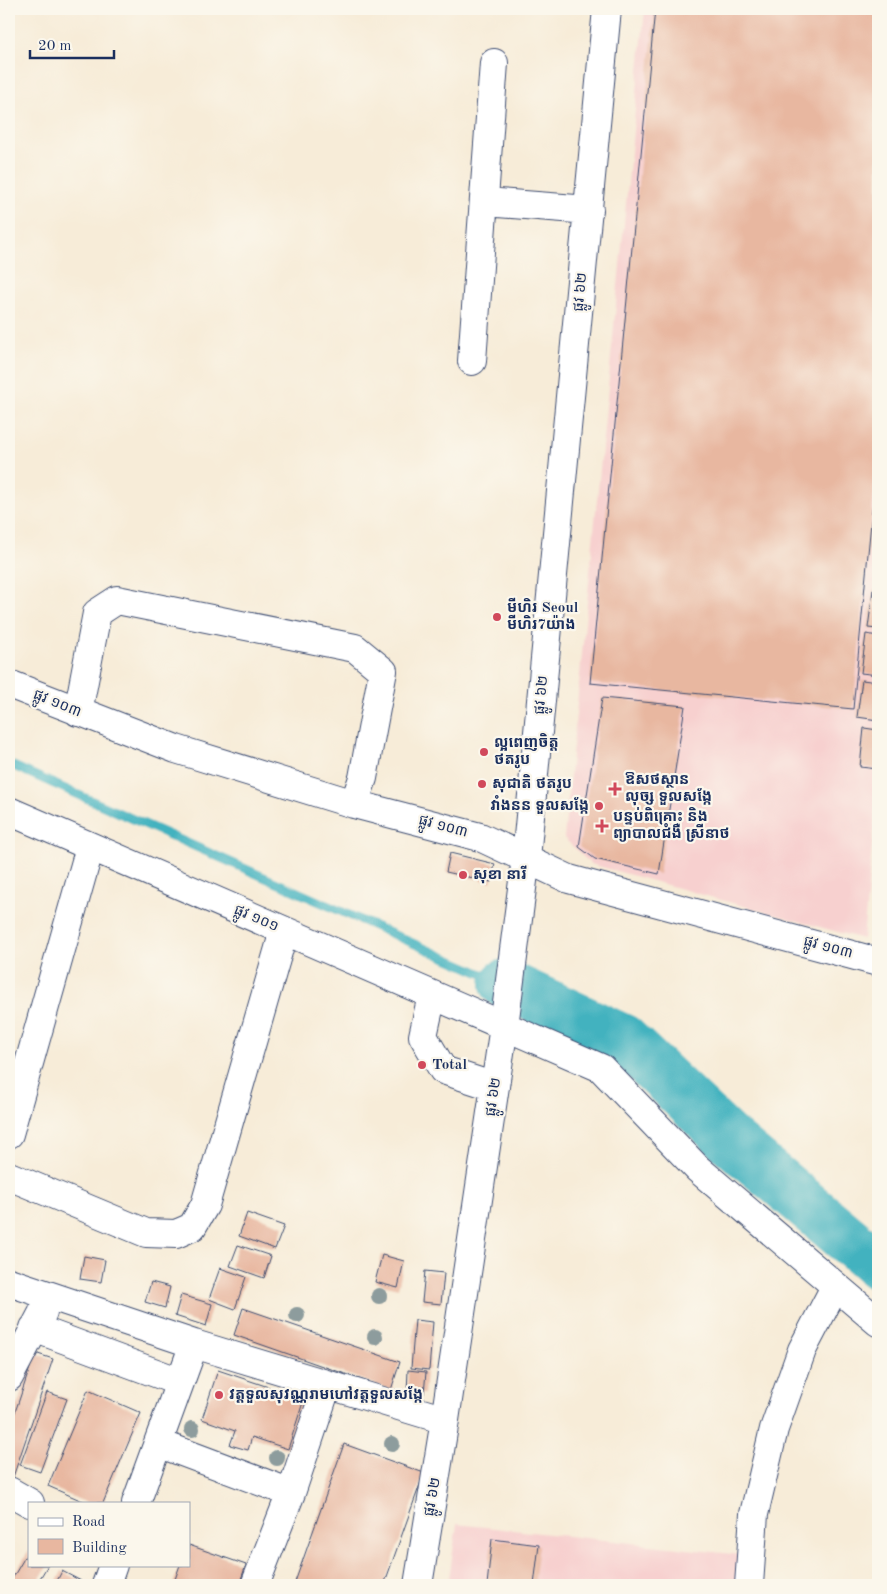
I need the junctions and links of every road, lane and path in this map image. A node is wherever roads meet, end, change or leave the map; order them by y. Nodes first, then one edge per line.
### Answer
1 (607, 9) edge
2 (494, 63) dead end
3 (485, 202) junction
4 (589, 210) junction
5 (472, 361) dead end
6 (9, 684) edge
7 (78, 712) junction
8 (354, 804) junction
9 (9, 811) edge
10 (90, 847) junction
11 (526, 858) junction
12 (284, 931) junction
13 (878, 962) edge
14 (432, 994) junction
15 (506, 1014) junction
16 (495, 1087) junction
17 (9, 1134) edge
18 (9, 1176) edge
19 (9, 1282) edge
20 (835, 1287) junction
21 (51, 1297) junction
22 (878, 1322) edge
23 (34, 1328) junction
24 (194, 1344) junction
25 (9, 1377) edge
26 (180, 1382) junction
27 (327, 1385) junction
28 (446, 1420) junction
29 (158, 1443) junction
30 (9, 1491) edge
31 (291, 1493) junction
32 (28, 1502) edge
33 (136, 1502) edge
34 (113, 1566) edge
35 (106, 1585) edge
36 (256, 1585) edge
37 (418, 1585) edge
38 (749, 1585) edge

1 - 4 street, ផ្លូវ ៦២
2 - 3 street
3 - 4 street
3 - 5 street
4 - 11 street, ផ្លូវ ៦២
6 - 7 street, ផ្លូវ ១០៣
7 - 8 street, ផ្លូវ ១០៣
7 - 8 street
8 - 11 street, ផ្លូវ ១០៣
9 - 10 street, ផ្លូវ ១០១
10 - 12 street, ផ្លូវ ១០១
10 - 17 street
11 - 13 street, ផ្លូវ ១០៣
11 - 15 street, ផ្លូវ ៦២
12 - 14 street, ផ្លូវ ១០១
12 - 18 street
14 - 15 street, ផ្លូវ ១០១
14 - 16 street
15 - 16 street, ផ្លូវ ៦២
15 - 20 street, ផ្លូវ ១០១
16 - 28 street, ផ្លូវ ៦២
19 - 21 street
20 - 22 street, ផ្លូវ ១០១
20 - 38 street
21 - 23 street
21 - 24 street
23 - 25 street
23 - 26 street
24 - 26 street
24 - 27 street
26 - 29 street
27 - 28 street
27 - 31 street
28 - 37 street, ផ្លូវ ៦២
29 - 31 street
29 - 33 street
30 - 32 street
31 - 36 street
34 - 35 street

